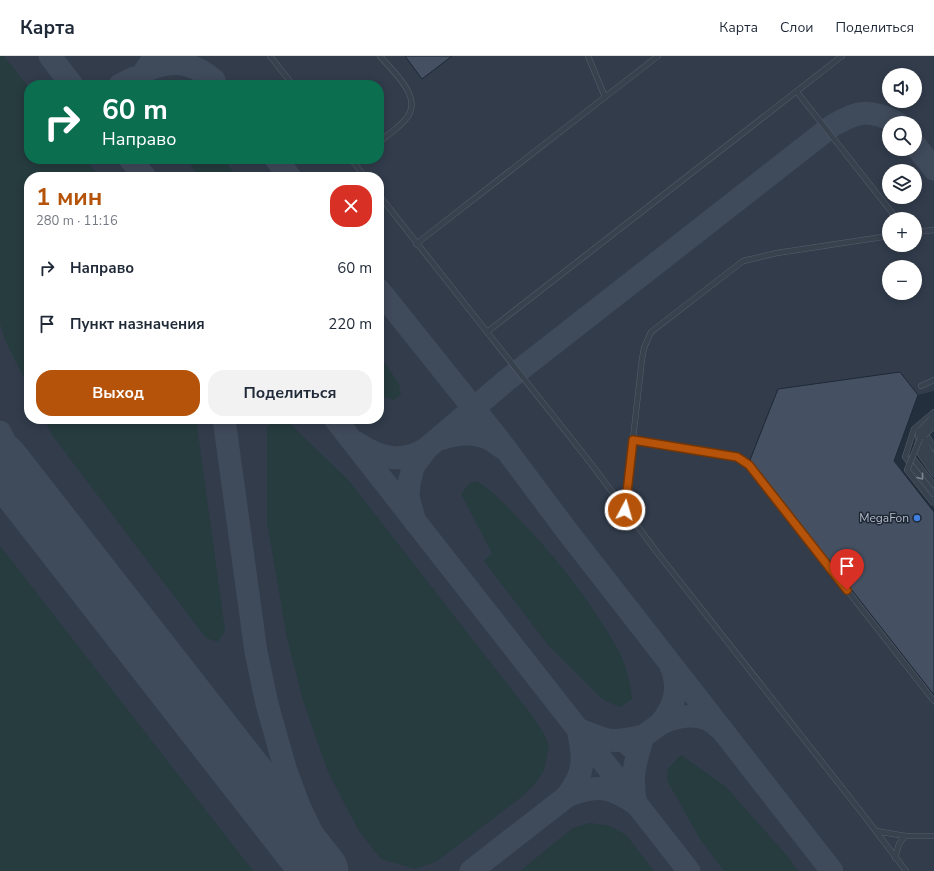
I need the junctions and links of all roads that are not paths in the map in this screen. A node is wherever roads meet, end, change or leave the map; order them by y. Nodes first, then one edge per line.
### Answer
1 (270, 56) edge
2 (380, 56) edge
3 (588, 56) edge
4 (658, 56) edge
5 (842, 56) edge
6 (288, 80) edge
7 (796, 92) junction
8 (605, 97) junction
9 (384, 138) edge
10 (384, 202) edge
11 (891, 212) edge
12 (934, 230) edge
13 (922, 231) edge
14 (882, 237) edge
15 (416, 244) junction
16 (487, 332) junction
17 (934, 380) edge
18 (922, 386) dead end
19 (934, 412) edge
20 (926, 425) edge
21 (633, 440) junction
22 (934, 448) edge
23 (912, 457) junction
24 (934, 464) edge
25 (934, 474) edge
26 (934, 485) edge
27 (934, 494) edge
28 (934, 504) edge
29 (625, 510) junction
30 (934, 701) edge
31 (876, 831) junction
32 (905, 836) junction
33 (934, 836) edge
34 (895, 858) junction
35 (906, 871) edge

1 - 6 lane
2 - 9 lane
3 - 8 lane
4 - 8 lane
5 - 7 lane
7 - 11 lane
7 - 16 lane
8 - 15 lane
10 - 15 lane
12 - 13 lane
14 - 21 lane
15 - 16 lane
16 - 29 lane
17 - 18 lane
19 - 20 lane
20 - 22 lane
20 - 23 lane, bridge
20 - 24 street
20 - 25 lane
20 -> 27 lane
21 - 29 lane
21 - 30 lane
23 - 26 lane
23 - 28 lane, bridge
29 - 31 lane
31 - 32 lane
31 - 34 lane
32 - 33 lane
32 - 34 lane
34 - 35 lane

